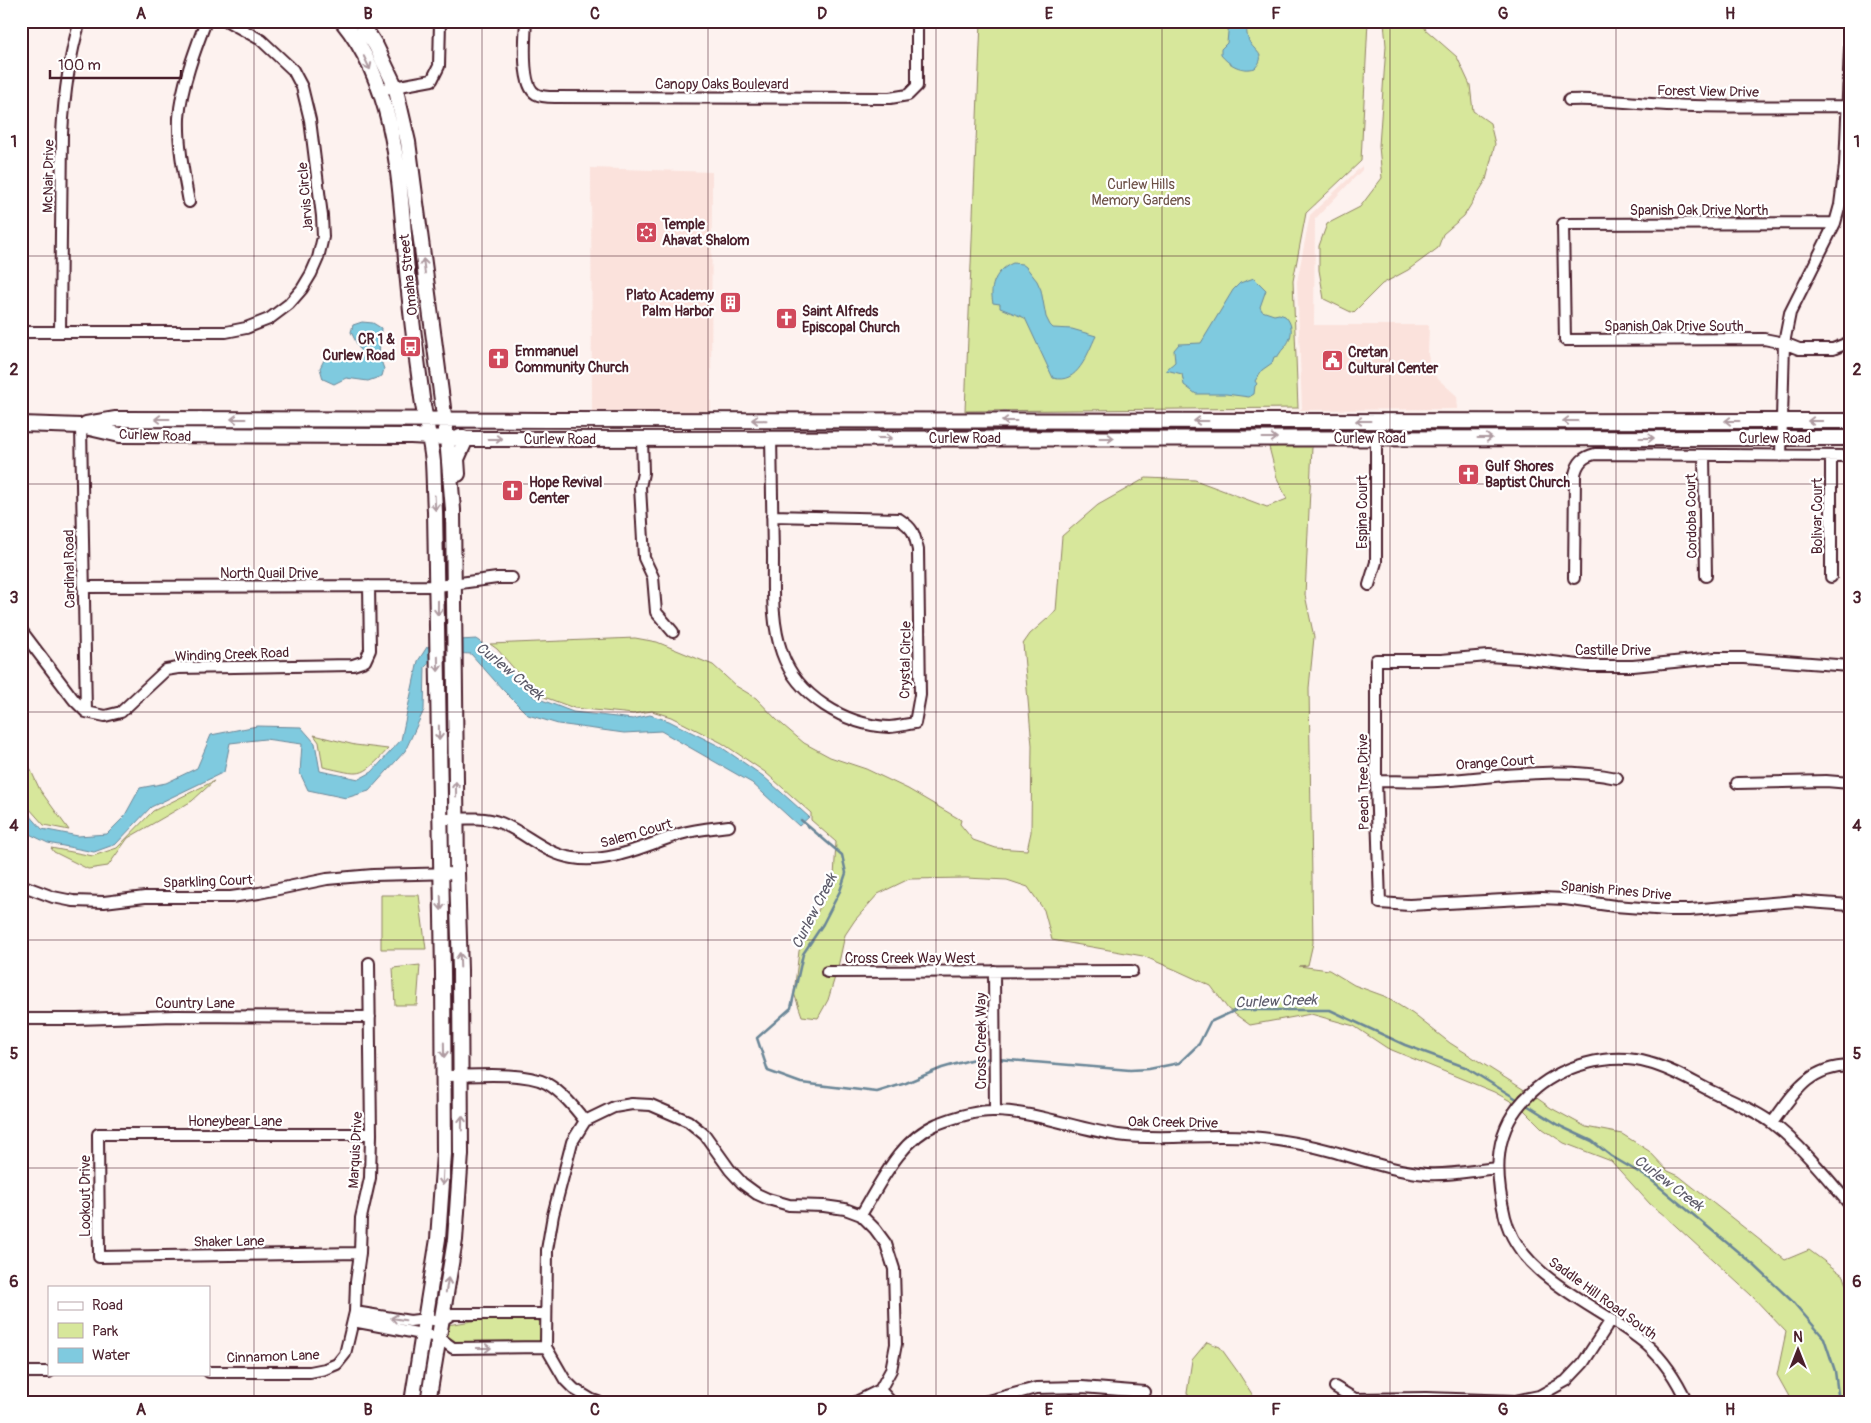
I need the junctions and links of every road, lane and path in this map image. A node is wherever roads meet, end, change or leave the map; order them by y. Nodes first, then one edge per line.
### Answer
1 (80, 21) edge
2 (206, 21) edge
3 (227, 21) edge
4 (342, 21) edge
5 (360, 21) edge
6 (440, 21) edge
7 (526, 21) edge
8 (917, 21) edge
9 (1850, 48) edge
10 (395, 86) junction
11 (378, 90) junction
12 (1569, 100) dead end
13 (1849, 106) edge
14 (189, 202) dead end
15 (1835, 223) junction
16 (21, 332) edge
17 (60, 332) junction
18 (1564, 340) joint
19 (1850, 342) edge
20 (1784, 343) junction
21 (442, 401) junction
22 (598, 418) junction
23 (702, 419) junction
24 (873, 421) junction
25 (1465, 421) junction
26 (1781, 421) junction
27 (1850, 421) edge
28 (21, 424) edge
29 (81, 426) junction
30 (433, 427) junction
31 (771, 438) junction
32 (1376, 438) junction
33 (1781, 438) junction
34 (1850, 438) edge
35 (466, 439) junction
36 (612, 439) junction
37 (642, 439) junction
38 (1704, 455) junction
39 (1781, 456) junction
40 (1831, 456) junction
41 (1850, 456) edge
42 (772, 516) junction
43 (453, 551) junction
44 (1706, 576) dead end
45 (1831, 577) dead end
46 (512, 578) dead end
47 (1574, 578) dead end
48 (454, 583) junction
49 (1370, 585) dead end
50 (369, 586) junction
51 (438, 586) junction
52 (83, 587) junction
53 (21, 630) edge
54 (673, 632) dead end
55 (1376, 660) joint
56 (1850, 666) edge
57 (86, 712) junction
58 (1616, 778) dead end
59 (1376, 781) junction
60 (1737, 783) dead end
61 (1850, 783) edge
62 (440, 819) junction
63 (456, 819) junction
64 (729, 826) dead end
65 (457, 873) junction
66 (440, 874) junction
67 (21, 885) edge
68 (1380, 903) joint
69 (1850, 905) edge
70 (369, 963) dead end
71 (994, 971) junction
72 (1132, 971) dead end
73 (827, 972) dead end
74 (370, 1017) junction
75 (21, 1019) edge
76 (1850, 1066) edge
77 (445, 1076) junction
78 (462, 1076) junction
79 (995, 1110) junction
80 (585, 1121) junction
81 (1772, 1123) junction
82 (98, 1134) joint
83 (371, 1134) junction
84 (1498, 1168) junction
85 (1850, 1205) edge
86 (861, 1215) junction
87 (360, 1253) junction
88 (99, 1257) joint
89 (546, 1314) junction
90 (354, 1316) junction
91 (426, 1319) junction
92 (1611, 1320) junction
93 (441, 1321) junction
94 (424, 1336) junction
95 (438, 1337) junction
96 (546, 1347) junction
97 (337, 1364) joint
98 (21, 1372) edge
99 (48, 1372) edge
100 (210, 1372) edge
101 (1335, 1387) dead end
102 (880, 1390) junction
103 (1145, 1392) dead end
104 (412, 1402) edge
105 (428, 1402) edge
106 (598, 1402) edge
107 (856, 1402) edge
108 (892, 1402) edge
109 (984, 1402) edge
110 (1687, 1402) edge

1 - 17 street, McNair Drive
2 - 14 street
3 - 17 street, Jarvis Circle
4 -> 11 main road, Omaha Street
5 - 10 main road, Omaha Street
6 - 10 street
7 - 8 street, Canopy Oaks Boulevard
9 - 13 street
10 - 11 street
21 -> 10 main road, Omaha Street
11 - 30 main road, Omaha Street
12 - 13 street, Forest View Drive
13 - 15 street
15 - 18 street, Spanish Oak Drive North
15 - 20 street
16 - 17 street, Jarvis Circle
18 - 20 street, Spanish Oak Drive South
19 - 20 street, Spanish Oak Drive South
20 - 26 street
21 - 22 main road
21 - 30 main road, Omaha Street
22 - 23 main road, Curlew Road
22 - 30 main road, Curlew Road
24 -> 23 main road, Curlew Road
23 - 36 main road
25 -> 24 main road, Curlew Road
24 - 31 main road
26 -> 25 main road, Curlew Road
25 - 32 main road
27 -> 26 main road, Curlew Road
26 - 33 street
28 - 29 main road, Curlew Road
30 -> 29 main road, Curlew Road
29 - 30 main road, Curlew Road
29 - 52 street, Cardinal Road
30 - 35 main road, Curlew Road
30 - 43 main road, Omaha Street
30 -> 51 main road, Omaha Street
31 -> 32 main road, Curlew Road
31 - 37 main road, Curlew Road
31 - 42 street, Crystal Circle
32 -> 33 main road, Curlew Road
32 - 49 street, Espina Court
33 - 34 main road, Curlew Road
33 - 39 street
35 -> 36 main road, Curlew Road
35 - 43 main road
36 - 37 main road, Curlew Road
37 - 54 street
38 - 39 street
38 - 44 street, Cordoba Court
38 - 47 street
39 - 40 street
40 - 41 street
40 - 45 street, Bolivar Court
42 - 42 street, Crystal Circle
43 - 48 main road, Omaha Street
46 - 48 street, North Quail Drive
48 - 51 street, North Quail Drive
63 -> 48 main road, Omaha Street
50 - 51 street, North Quail Drive
50 - 52 street, North Quail Drive
50 - 57 street, Winding Creek Road
51 -> 62 main road, Omaha Street
52 - 57 street, Cardinal Road
53 - 57 street
55 - 56 street, Castille Drive
55 - 59 street, Peach Tree Drive
58 - 59 street, Orange Court
59 - 68 street, Peach Tree Drive
60 - 61 street
62 - 63 street, Salem Court
62 - 66 main road, Omaha Street
63 - 64 street, Salem Court
63 - 65 main road, Omaha Street
65 - 66 street, Sparkling Court
78 -> 65 main road, Omaha Street
66 - 67 street, Sparkling Court
66 -> 77 main road, Omaha Street
68 - 69 street, Spanish Pines Drive
70 - 74 street, Marquis Drive
71 - 72 street, Cross Creek Way West
71 - 73 street, Cross Creek Way West
71 - 79 street, Cross Creek Way
74 - 75 street, Country Lane
74 - 83 street, Marquis Drive
76 - 81 street
77 - 78 street
77 -> 91 main road, Omaha Street
78 - 80 street
93 -> 78 main road, Omaha Street
79 - 84 street, Oak Creek Drive
79 - 86 street, Oak Creek Drive
80 - 86 street
80 - 89 street
81 - 84 street, Saddle Hill Road South
81 - 85 street, Saddle Hill Road South
82 - 83 street, Honeybear Lane
82 - 88 street, Lookout Drive
83 - 87 street, Marquis Drive
84 - 92 street, Saddle Hill Road South
86 - 102 street
87 - 88 street, Shaker Lane
87 - 90 street, Marquis Drive
89 - 93 street
89 - 96 street
91 -> 90 street
90 - 94 street
90 - 97 street, Marquis Drive
91 - 93 street
91 - 94 main road, Omaha Street
92 - 101 street
92 - 110 street, Saddle Hill Road South
93 - 95 main road, Omaha Street
94 - 95 street
94 - 104 main road, Omaha Street
95 -> 96 street
95 - 105 main road, Omaha Street
96 - 106 street
97 - 100 street, Cinnamon Lane
98 - 99 street
102 - 107 street
102 - 108 street
103 - 109 street

